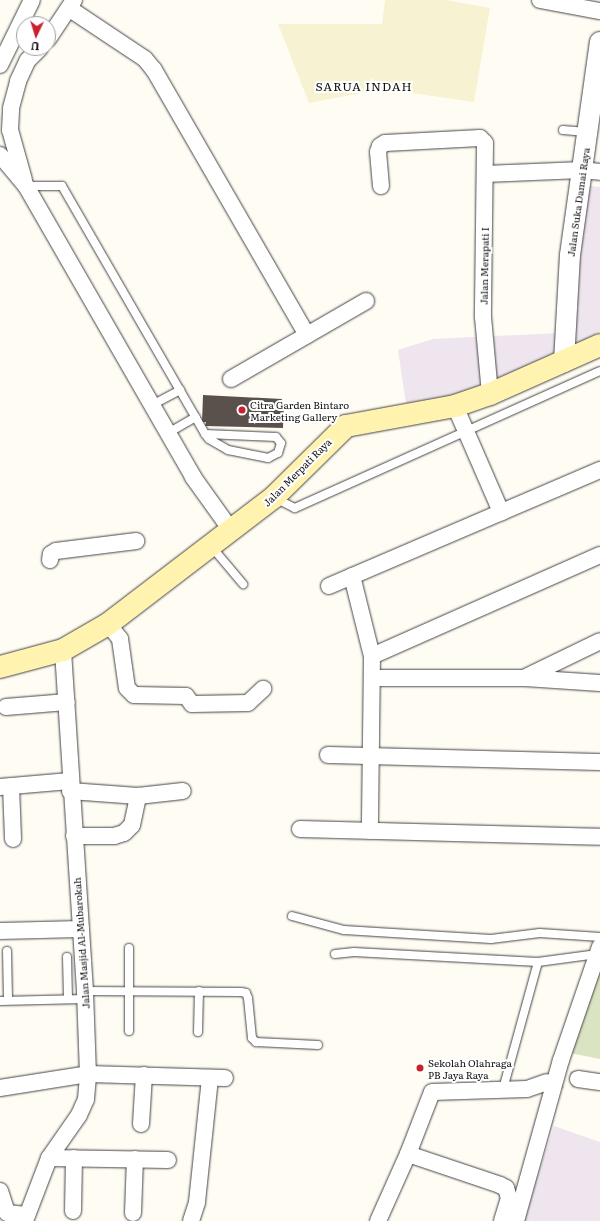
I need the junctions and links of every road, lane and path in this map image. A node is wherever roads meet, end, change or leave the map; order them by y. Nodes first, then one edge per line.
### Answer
1 (32, 0) edge
2 (540, 0) edge
3 (72, 5) edge
4 (600, 11) edge
5 (56, 28) edge
6 (600, 42) edge
7 (32, 56) edge
8 (0, 65) edge
9 (595, 106) edge
10 (5, 107) edge
11 (563, 130) dead end
12 (587, 132) junction
13 (0, 156) edge
14 (591, 171) edge
15 (486, 174) junction
16 (26, 186) junction
17 (381, 186) dead end
18 (366, 301) dead end
19 (307, 335) junction
20 (600, 345) edge
21 (564, 362) junction
22 (600, 371) edge
23 (231, 379) dead end
24 (180, 390) junction
25 (490, 394) junction
26 (152, 406) junction
27 (455, 406) junction
28 (196, 417) junction
29 (466, 430) junction
30 (168, 433) junction
31 (205, 434) junction
32 (600, 470) edge
33 (274, 497) junction
34 (501, 512) junction
35 (231, 530) junction
36 (136, 541) dead end
37 (211, 546) junction
38 (600, 556) edge
39 (50, 560) dead end
40 (352, 576) junction
41 (243, 584) dead end
42 (329, 586) dead end
43 (108, 624) junction
44 (600, 641) edge
45 (62, 650) junction
46 (372, 656) junction
47 (0, 667) edge
48 (372, 678) junction
49 (525, 678) junction
50 (600, 683) edge
51 (263, 689) dead end
52 (67, 702) junction
53 (6, 707) dead end
54 (328, 755) dead end
55 (371, 756) junction
56 (600, 762) edge
57 (5, 786) edge
58 (70, 786) junction
59 (183, 791) dead end
60 (138, 796) junction
61 (300, 829) dead end
62 (370, 831) junction
63 (74, 836) junction
64 (600, 837) edge
65 (13, 839) dead end
66 (292, 916) dead end
67 (81, 928) junction
68 (0, 931) edge
69 (600, 937) edge
70 (129, 948) dead end
71 (599, 951) edge
72 (7, 952) dead end
73 (335, 954) dead end
74 (67, 957) dead end
75 (538, 962) junction
76 (130, 990) junction
77 (199, 991) junction
78 (85, 995) junction
79 (68, 999) junction
80 (4, 1001) edge
81 (129, 1031) dead end
82 (198, 1032) dead end
83 (318, 1045) dead end
84 (88, 1074) junction
85 (144, 1075) junction
86 (578, 1079) tunnel mouth
87 (546, 1082) tunnel mouth
88 (600, 1082) edge
89 (0, 1088) edge
90 (503, 1089) junction
91 (141, 1124) dead end
92 (408, 1154) junction
93 (49, 1158) junction
94 (74, 1158) junction
95 (135, 1159) junction
96 (168, 1160) dead end
97 (0, 1191) edge
98 (73, 1211) dead end
99 (133, 1213) dead end
100 (26, 1218) edge
101 (191, 1221) edge
102 (378, 1221) edge
103 (502, 1221) edge
104 (516, 1221) edge

1 - 8 street
2 - 4 street
3 - 5 street
3 - 19 street
6 - 9 street, Jalan Suka Damai Raya
7 - 10 street
9 - 12 street, Jalan Suka Damai Raya
10 - 16 street
11 - 12 lane
12 - 14 street, Jalan Suka Damai Raya
13 - 16 street
14 - 15 street
14 - 21 street, Jalan Suka Damai Raya
15 - 17 street, Jalan Merapati I
15 - 25 street, Jalan Merapati I
16 - 24 lane
16 - 26 street
18 - 19 street
19 - 23 street
20 - 21 main road, Jalan Merpati Raya
21 - 25 main road, Jalan Merpati Raya
22 - 29 lane
24 - 26 lane
24 - 28 lane
25 - 27 main road, Jalan Merpati Raya
26 - 30 street
27 - 29 street
27 - 33 main road, Jalan Merpati Raya
28 - 30 lane
28 - 31 lane
29 - 33 lane
29 - 34 street
30 - 35 street
31 - 31 lane
32 - 34 street
33 - 35 main road, Jalan Merpati Raya
34 - 40 street
35 - 37 main road, Jalan Merpati Raya
36 - 39 street
37 - 41 lane
37 - 43 main road, Jalan Merpati Raya
38 - 46 street
40 - 42 street
40 - 46 street
43 - 45 main road, Jalan Merpati Raya
43 - 51 street
44 - 49 street
45 - 47 main road, Jalan Merpati Raya
45 - 52 street, Jalan Masjid Al-Mubarokah
46 - 48 street
48 - 49 street
48 - 55 street
49 - 50 street
52 - 53 street
52 - 58 street, Jalan Masjid Al-Mubarokah
54 - 55 street
55 - 56 street
55 - 62 street
57 - 58 street
57 - 65 street
58 - 60 street
58 - 63 street, Jalan Masjid Al-Mubarokah
59 - 60 street
60 - 63 street
61 - 62 street
62 - 64 street
63 - 67 street, Jalan Masjid Al-Mubarokah
66 - 69 lane
67 - 68 street
67 - 78 street, Jalan Masjid Al-Mubarokah
70 - 76 lane
71 - 75 lane
71 - 104 street
72 - 80 lane
73 - 75 lane
74 - 79 lane
75 - 90 lane
76 - 77 lane
76 - 78 lane
76 - 81 lane
77 - 82 lane
77 - 83 lane
78 - 79 lane
78 - 84 street, Jalan Masjid Al-Mubarokah
79 - 80 lane
84 - 85 street
84 - 89 street
84 - 93 street, Jalan Masjid Al-Mubarokah
85 - 91 street
85 - 101 street
86 - 88 street
87 - 90 street
90 - 92 street
92 - 102 street
92 - 103 street
93 - 94 street
93 - 100 street, Jalan Masjid Al-Mubarokah
94 - 95 street
94 - 98 street
95 - 96 street
95 - 99 street
97 - 100 street

